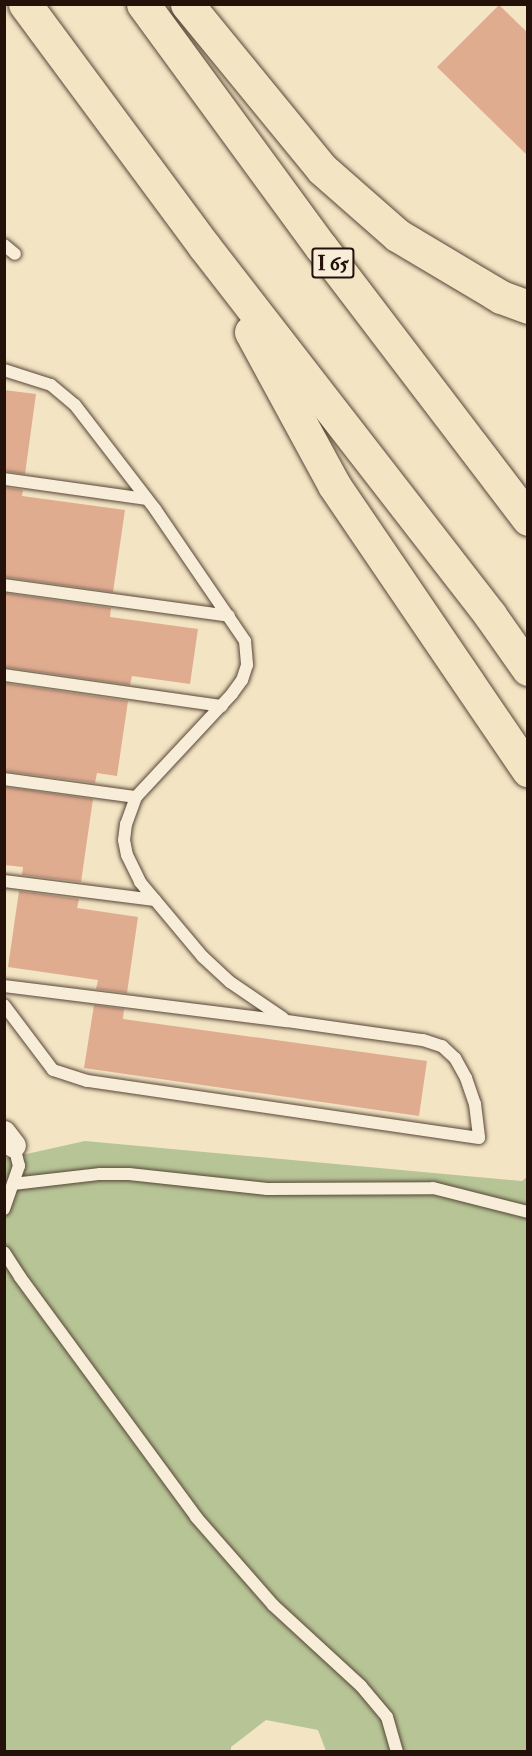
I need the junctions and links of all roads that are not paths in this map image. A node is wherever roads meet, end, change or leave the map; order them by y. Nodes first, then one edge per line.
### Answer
1 (25, 4) edge
2 (143, 4) edge
3 (187, 4) edge
4 (4, 245) edge
5 (204, 246) junction
6 (15, 254) dead end
7 (528, 307) edge
8 (4, 370) edge
9 (4, 480) edge
10 (147, 499) junction
11 (528, 519) edge
12 (4, 585) edge
13 (229, 616) junction
14 (528, 669) edge
15 (4, 675) edge
16 (222, 706) junction
17 (528, 770) edge
18 (4, 779) edge
19 (136, 797) junction
20 (4, 881) edge
21 (155, 900) junction
22 (4, 986) edge
23 (4, 1005) edge
24 (287, 1021) junction
25 (9, 1140) edge
26 (13, 1184) junction
27 (4, 1209) edge
28 (528, 1212) edge
29 (4, 1252) edge
30 (397, 1752) edge

1 - 5 highway
2 - 11 highway, I 65
3 - 7 highway
4 - 6 lane
5 - 14 highway
5 - 17 highway
8 - 10 lane
9 - 10 lane
10 - 13 lane
12 - 13 lane
13 - 16 lane
15 - 16 lane
16 - 19 lane
18 - 19 lane
19 - 21 lane
20 - 21 lane
21 - 24 lane
22 - 24 lane
23 - 24 lane
25 - 26 lane
26 - 27 lane
26 - 28 lane
29 - 30 lane

